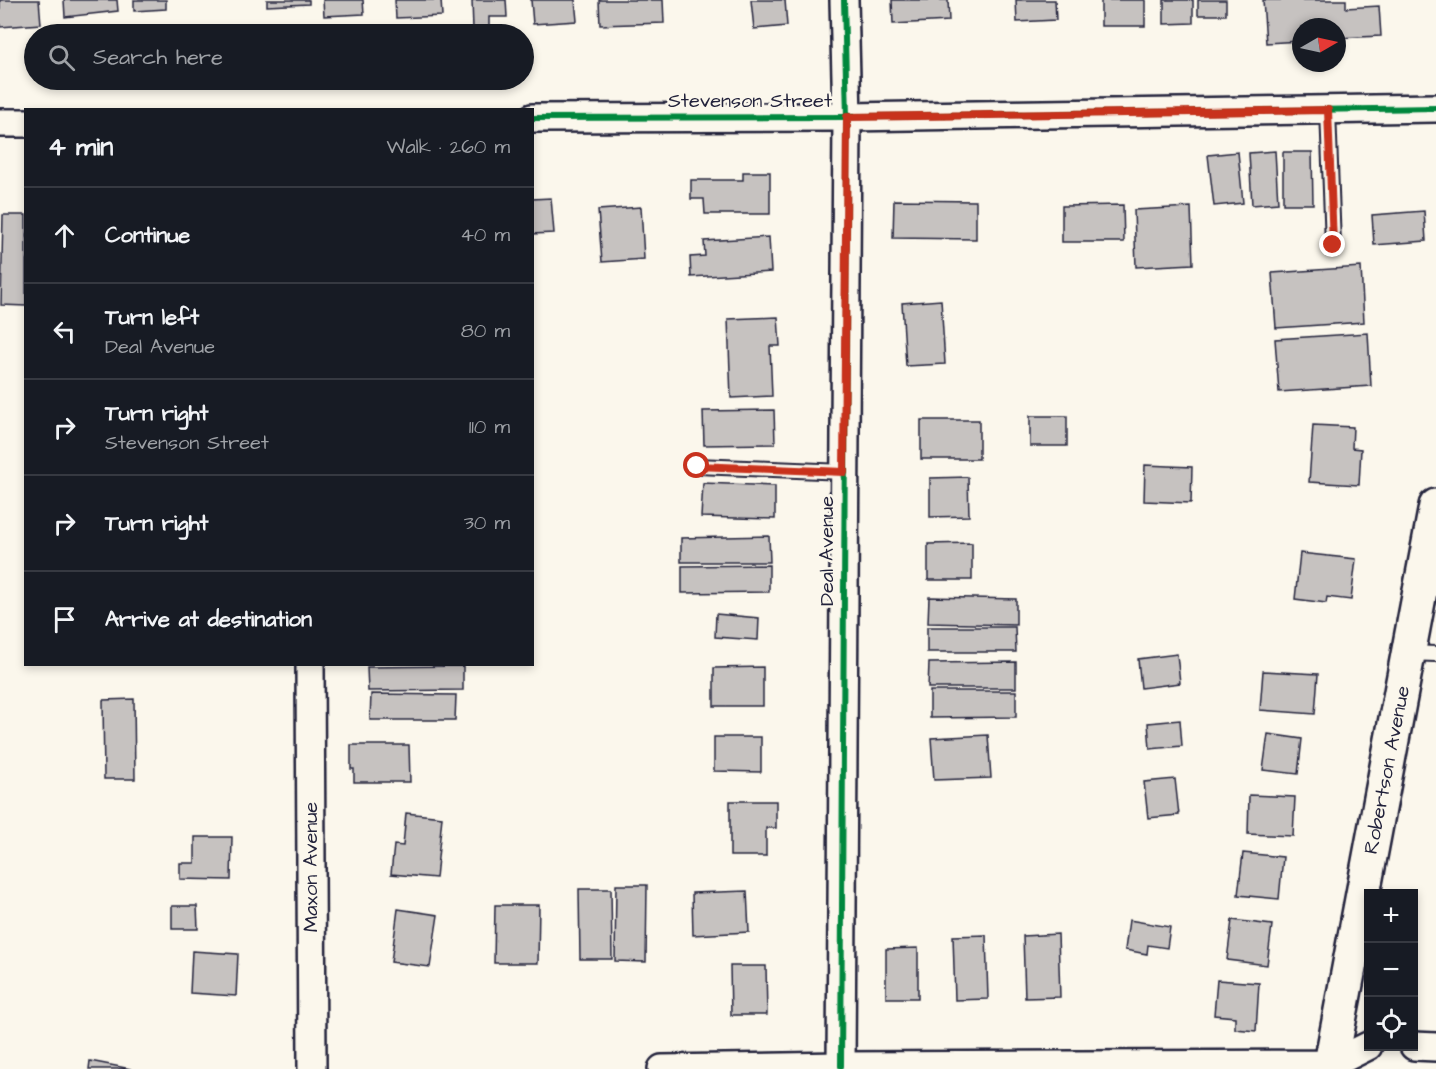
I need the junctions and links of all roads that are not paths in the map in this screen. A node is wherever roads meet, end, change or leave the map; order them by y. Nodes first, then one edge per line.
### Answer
1 (844, 0) edge
2 (1436, 108) edge
3 (1328, 110) junction
4 (847, 117) junction
5 (534, 118) edge
6 (0, 123) edge
7 (24, 123) edge
8 (1333, 245) dead end
9 (697, 466) dead end
10 (844, 472) junction
11 (1436, 506) edge
12 (1422, 653) edge
13 (310, 666) edge
14 (1418, 1046) edge
15 (1436, 1047) edge
16 (1364, 1048) edge
17 (841, 1066) junction
18 (1331, 1066) edge
19 (312, 1069) edge
20 (662, 1069) edge

1 - 4 street, Deal Avenue
2 - 3 street, Stevenson Street
3 - 4 street, Stevenson Street
3 - 8 lane
4 - 5 street, Stevenson Street
4 - 10 street, Deal Avenue
6 - 7 street
9 - 10 lane
10 - 17 street, Deal Avenue
11 - 12 street, Robertson Avenue
12 - 18 street, Robertson Avenue
13 - 19 street, Maxon Avenue
14 - 15 street
16 - 18 street
17 - 18 street
17 - 20 street

